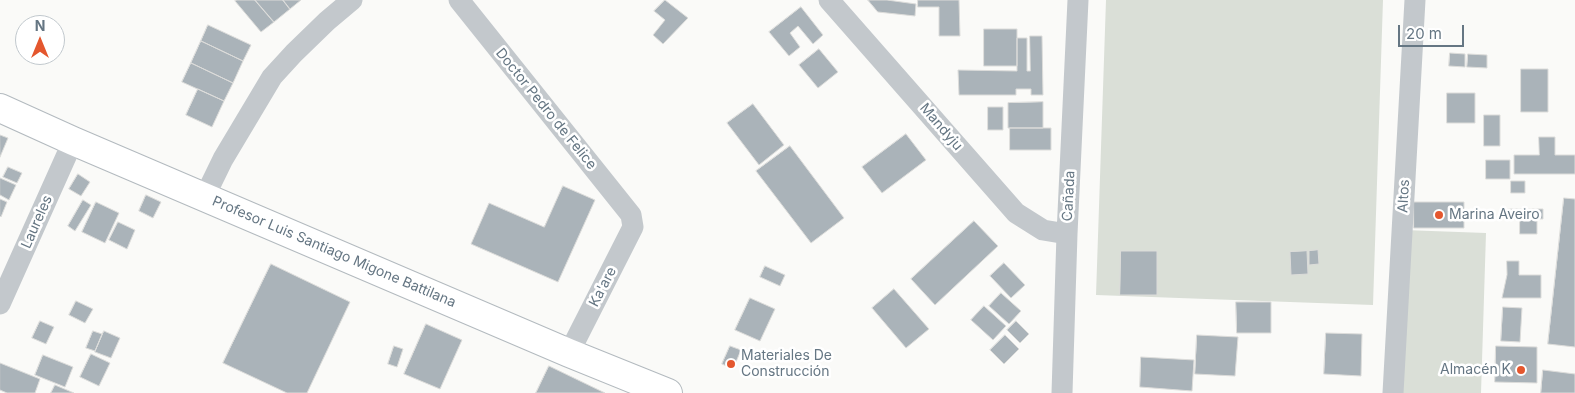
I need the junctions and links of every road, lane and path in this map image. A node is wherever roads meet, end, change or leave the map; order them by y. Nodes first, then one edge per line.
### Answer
1 (352, 0) edge
2 (459, 0) edge
3 (829, 0) edge
4 (1078, 0) edge
5 (1415, 0) edge
6 (0, 108) edge
7 (74, 141) junction
8 (206, 196) junction
9 (632, 220) joint
10 (1067, 234) junction
11 (0, 304) edge
12 (569, 353) junction
13 (668, 393) edge
14 (1062, 393) edge
15 (1393, 393) edge

1 - 8 street
2 - 9 street, Doctor Pedro de Felice
3 - 10 street, Mandyju
4 - 10 street, Cañada
5 - 15 street, Altos
6 - 7 main road, Profesor Luis Santiago Migone Battilana
7 - 8 main road, Profesor Luis Santiago Migone Battilana
7 - 11 street, Laureles
8 - 12 main road, Profesor Luis Santiago Migone Battilana
9 - 12 street, Ka'are
10 - 14 street, Cañada
12 - 13 main road, Profesor Luis Santiago Migone Battilana

